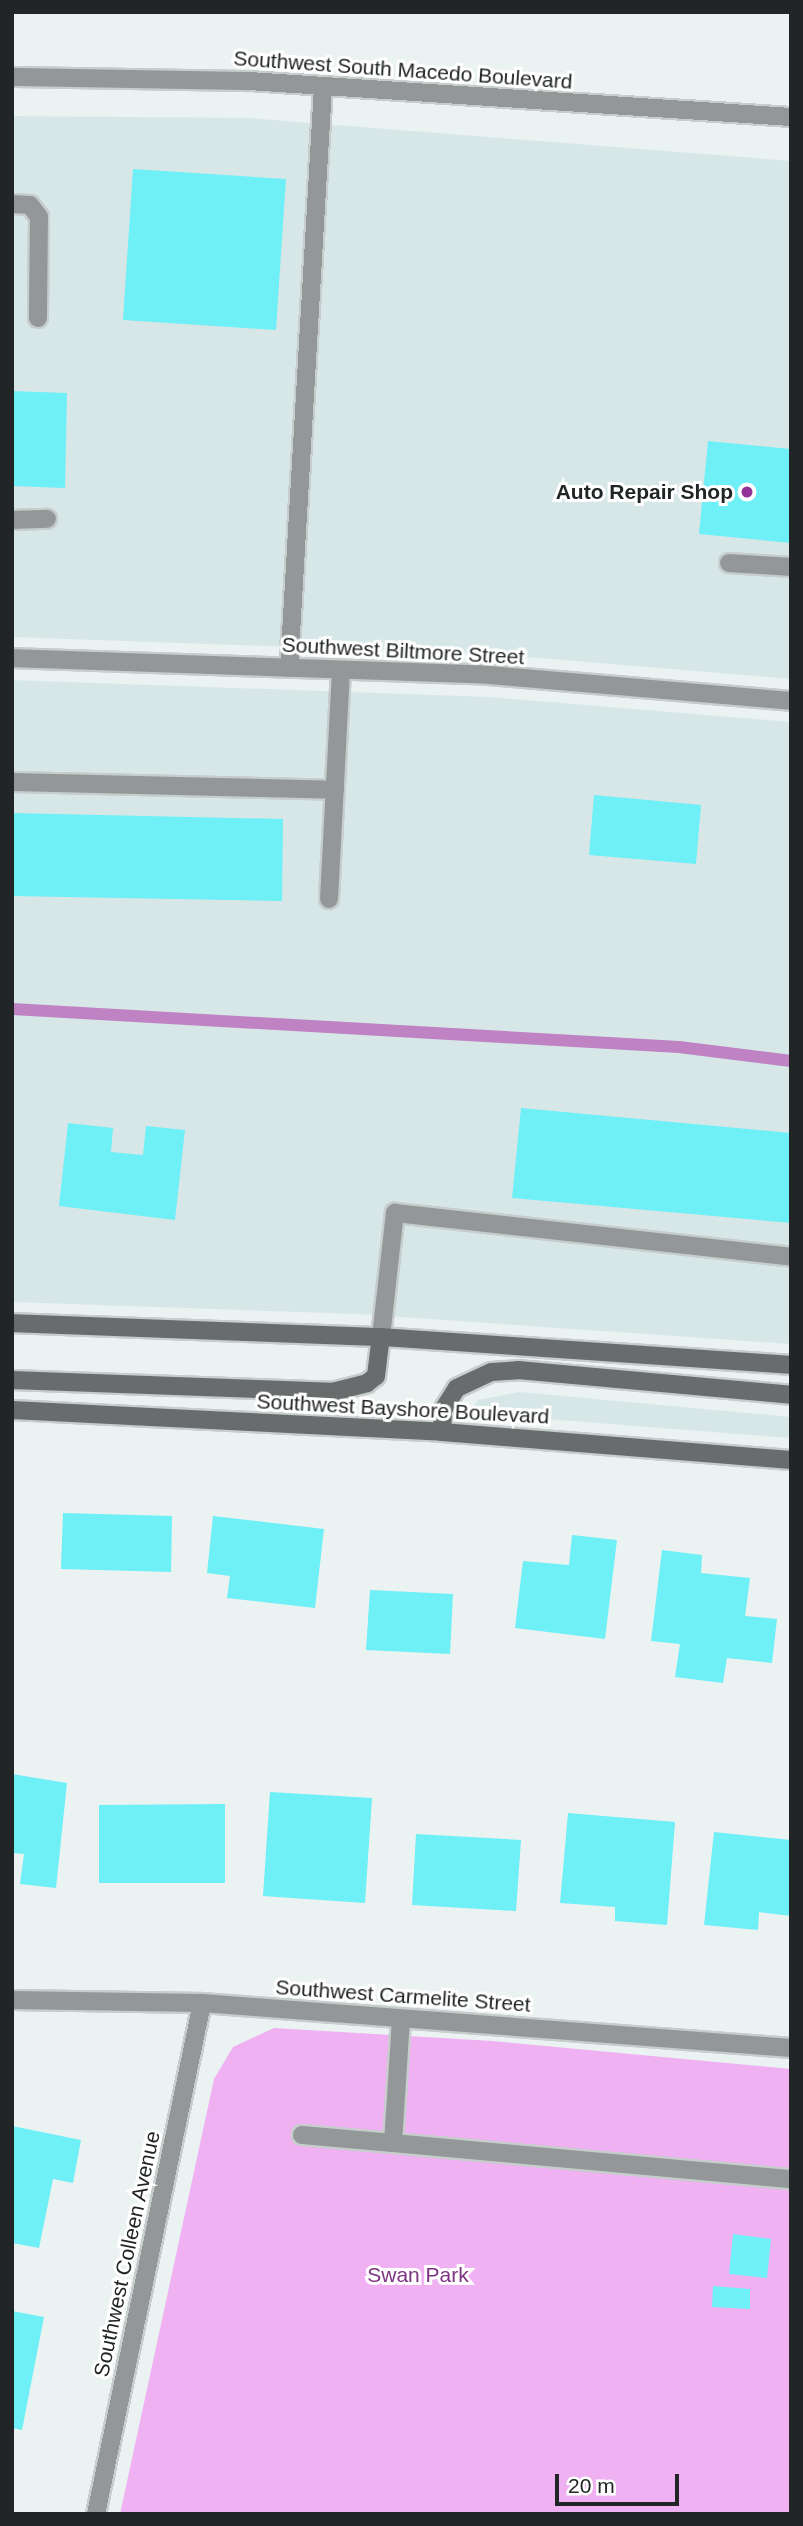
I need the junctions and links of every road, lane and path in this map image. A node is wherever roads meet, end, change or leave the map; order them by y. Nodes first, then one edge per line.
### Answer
1 (12, 77) edge
2 (323, 86) junction
3 (791, 117) edge
4 (12, 205) edge
5 (38, 318) dead end
6 (47, 519) dead end
7 (12, 520) edge
8 (729, 563) dead end
9 (791, 567) edge
10 (12, 658) edge
11 (289, 668) junction
12 (341, 670) junction
13 (791, 701) edge
14 (12, 782) edge
15 (335, 790) junction
16 (329, 899) dead end
17 (791, 1257) edge
18 (12, 1323) edge
19 (381, 1337) junction
20 (791, 1365) edge
21 (12, 1380) edge
22 (791, 1395) edge
23 (12, 1410) edge
24 (442, 1432) junction
25 (791, 1460) edge
26 (12, 2000) edge
27 (202, 2003) junction
28 (401, 2019) junction
29 (791, 2048) edge
30 (302, 2135) dead end
31 (393, 2143) junction
32 (791, 2179) edge
33 (96, 2514) edge

1 - 2 street, Southwest South Macedo Boulevard
2 - 3 street, Southwest South Macedo Boulevard
2 - 11 street
4 - 5 street
6 - 7 street
8 - 9 street
10 - 11 street, Southwest Biltmore Street
11 - 12 street, Southwest Biltmore Street
12 - 13 street, Southwest Biltmore Street
12 - 15 street
14 - 15 street
15 - 16 street
17 - 19 street
18 - 19 main road
19 - 20 main road
19 - 21 main road
22 - 24 main road
23 - 24 main road, Southwest Bayshore Boulevard
24 - 25 main road, Southwest Bayshore Boulevard
26 - 27 street, Southwest Carmelite Street
27 - 28 street, Southwest Carmelite Street
27 - 33 street, Southwest Colleen Avenue
28 - 29 street, Southwest Carmelite Street
28 - 31 street
30 - 31 street
31 - 32 street

